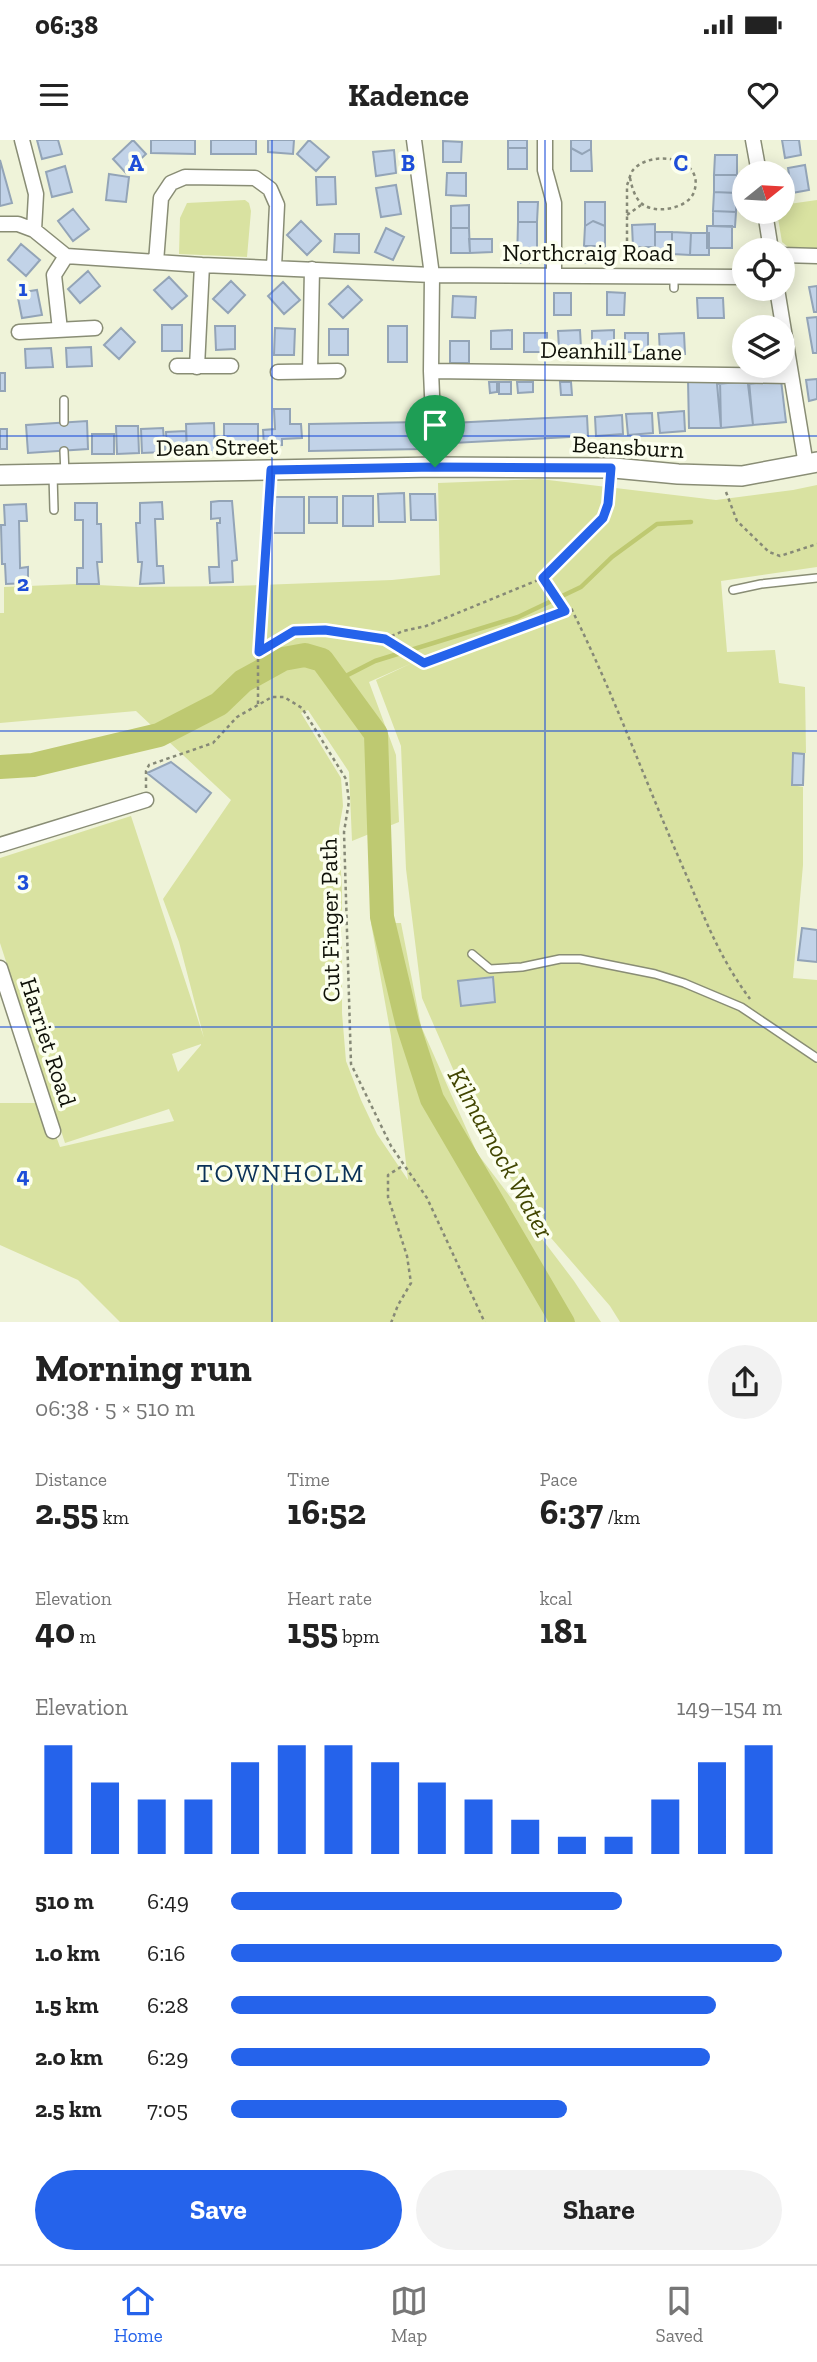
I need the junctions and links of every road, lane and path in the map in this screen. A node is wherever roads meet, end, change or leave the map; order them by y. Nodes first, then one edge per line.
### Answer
1 (22, 140) edge
2 (414, 140) edge
3 (545, 140) edge
4 (753, 140) edge
5 (757, 161) edge
6 (630, 178) junction
7 (642, 205) junction
8 (627, 215) junction
9 (0, 224) edge
10 (34, 230) junction
11 (795, 255) edge
12 (66, 256) junction
13 (817, 256) edge
14 (156, 262) junction
15 (202, 265) junction
16 (274, 267) junction
17 (312, 270) junction
18 (432, 275) junction
19 (554, 276) junction
20 (627, 276) junction
21 (732, 279) edge
22 (95, 328) dead end
23 (60, 330) junction
24 (19, 332) dead end
25 (177, 366) dead end
26 (232, 366) dead end
27 (197, 367) junction
28 (310, 371) junction
29 (338, 371) dead end
30 (431, 371) junction
31 (278, 372) dead end
32 (732, 375) edge
33 (791, 378) edge
34 (64, 400) dead end
35 (64, 422) dead end
36 (64, 450) dead end
37 (811, 463) edge
38 (435, 467) junction
39 (611, 468) junction
40 (271, 470) junction
41 (59, 474) junction
42 (0, 475) edge
43 (722, 475) junction
44 (54, 510) dead end
45 (817, 544) edge
46 (543, 578) junction
47 (817, 578) edge
48 (733, 590) dead end
49 (565, 611) junction
50 (385, 639) junction
51 (259, 652) junction
52 (258, 704) junction
53 (146, 800) joint
54 (0, 845) edge
55 (472, 954) dead end
56 (0, 968) edge
57 (754, 1005) dead end
58 (817, 1058) edge
59 (53, 1131) dead end
60 (404, 1165) junction
61 (391, 1322) edge
62 (485, 1322) edge

1 - 10 street
2 - 18 street
3 - 19 street
4 - 5 street
6 - 7 path
6 - 7 path
6 - 8 path
7 - 8 path
8 - 20 path
9 - 10 street
10 - 12 street
11 - 13 street
12 - 14 street, Northcraig Road
12 - 23 street
14 - 15 street, Northcraig Road
14 - 16 street
15 - 16 street, Northcraig Road
15 - 27 street
16 - 17 street, Northcraig Road
17 - 18 street, Northcraig Road
17 - 28 street
18 - 19 street, Northcraig Road
18 - 30 street
19 - 20 street, Northcraig Road
20 - 21 street, Northcraig Road
22 - 23 street
23 - 24 street
25 - 27 street
26 - 27 street
28 - 29 street
28 - 31 street
30 - 32 street, Deanhill Lane
30 - 38 street
33 - 37 street
34 - 35 lane
36 - 41 lane
37 - 43 main road, Beansburn
38 - 39 main road, Beansburn
38 - 40 main road, Dean Street
39 - 43 main road, Beansburn
39 - 46 path
40 - 41 main road, Dean Street
40 - 51 path
41 - 42 main road, Dean Street
41 - 44 lane
43 - 45 path
46 - 49 path
46 - 50 path
47 - 48 lane
49 - 50 path
49 - 57 path
50 - 51 path
51 - 52 path
52 - 53 path
52 - 60 path, Cut Finger Path
53 - 54 street
55 - 58 lane
56 - 59 street, Harriet Road
60 - 61 path
60 - 62 path, Cut Finger Path

